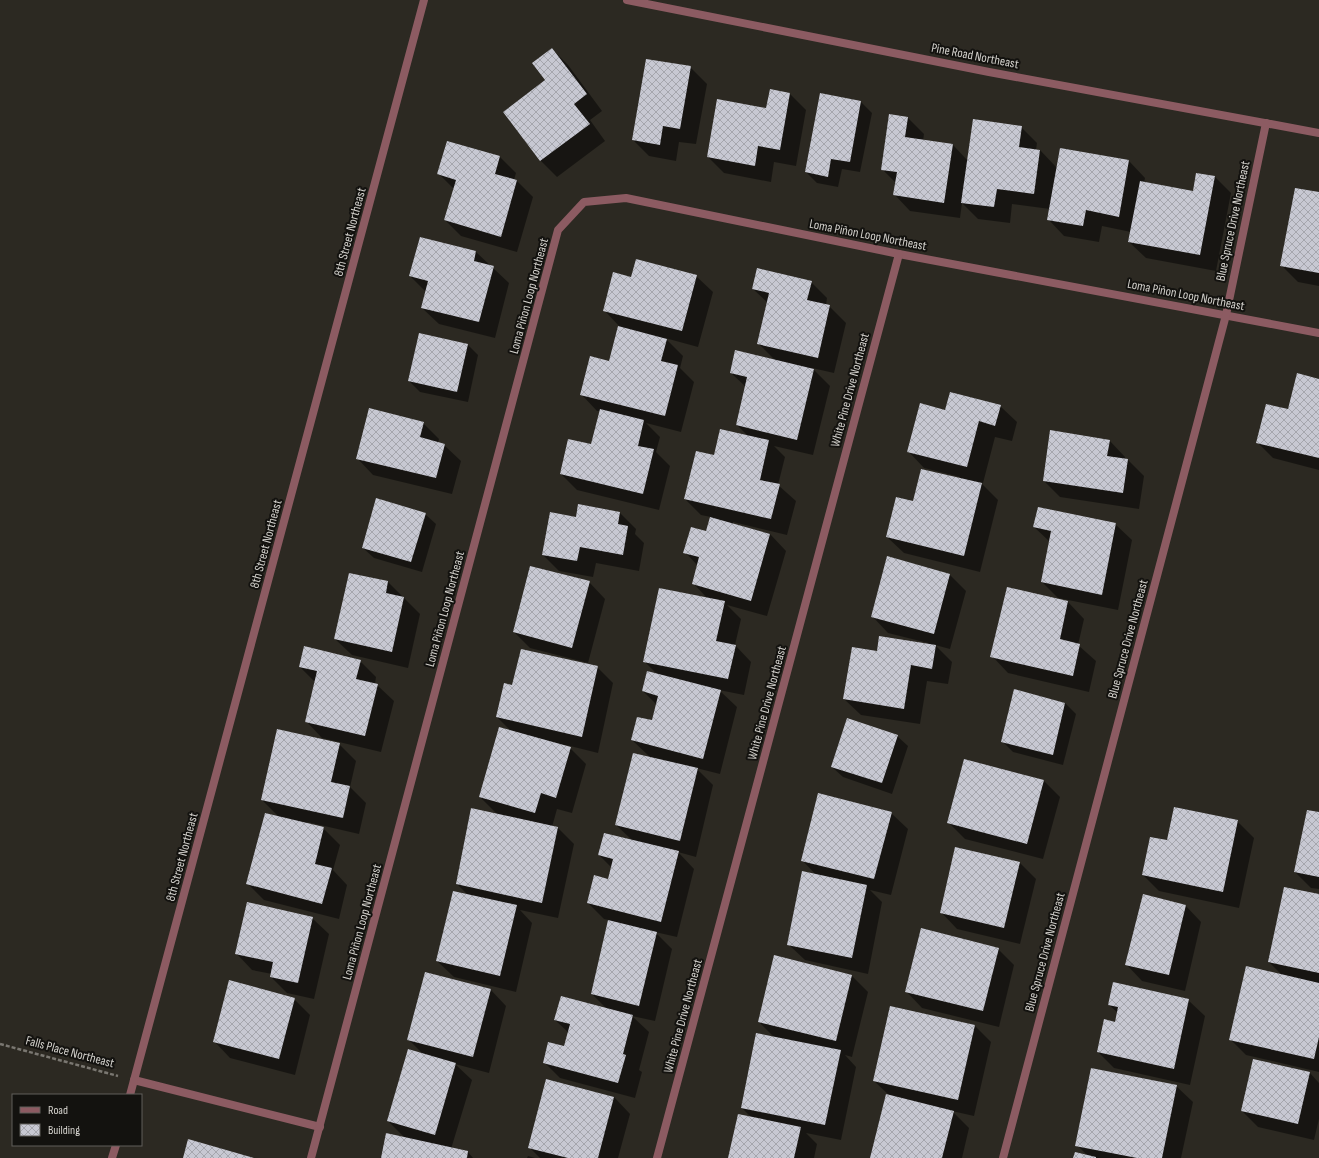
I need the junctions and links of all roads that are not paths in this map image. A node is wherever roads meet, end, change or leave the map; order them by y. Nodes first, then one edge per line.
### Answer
1 (424, 0) edge
2 (627, 0) edge
3 (1266, 123) junction
4 (1319, 133) edge
5 (899, 254) junction
6 (1226, 315) junction
7 (1319, 333) edge
8 (134, 1080) junction
9 (130, 1094) edge
10 (320, 1128) junction
11 (116, 1146) edge
12 (112, 1158) edge
13 (312, 1158) edge
14 (658, 1158) edge
15 (1003, 1158) edge

1 - 8 street, 8th Street Northeast
2 - 3 street, Pine Road Northeast
3 - 4 street, Pine Road Northeast
3 - 6 street, Blue Spruce Drive Northeast
5 - 6 street, Loma Piñon Loop Northeast
5 - 10 street, Loma Piñon Loop Northeast
5 - 14 street, White Pine Drive Northeast
6 - 7 street, Loma Piñon Loop Northeast
6 - 15 street, Blue Spruce Drive Northeast
8 - 9 street, 8th Street Northeast
8 - 10 street
10 - 13 street, Loma Piñon Loop Northeast
11 - 12 street

